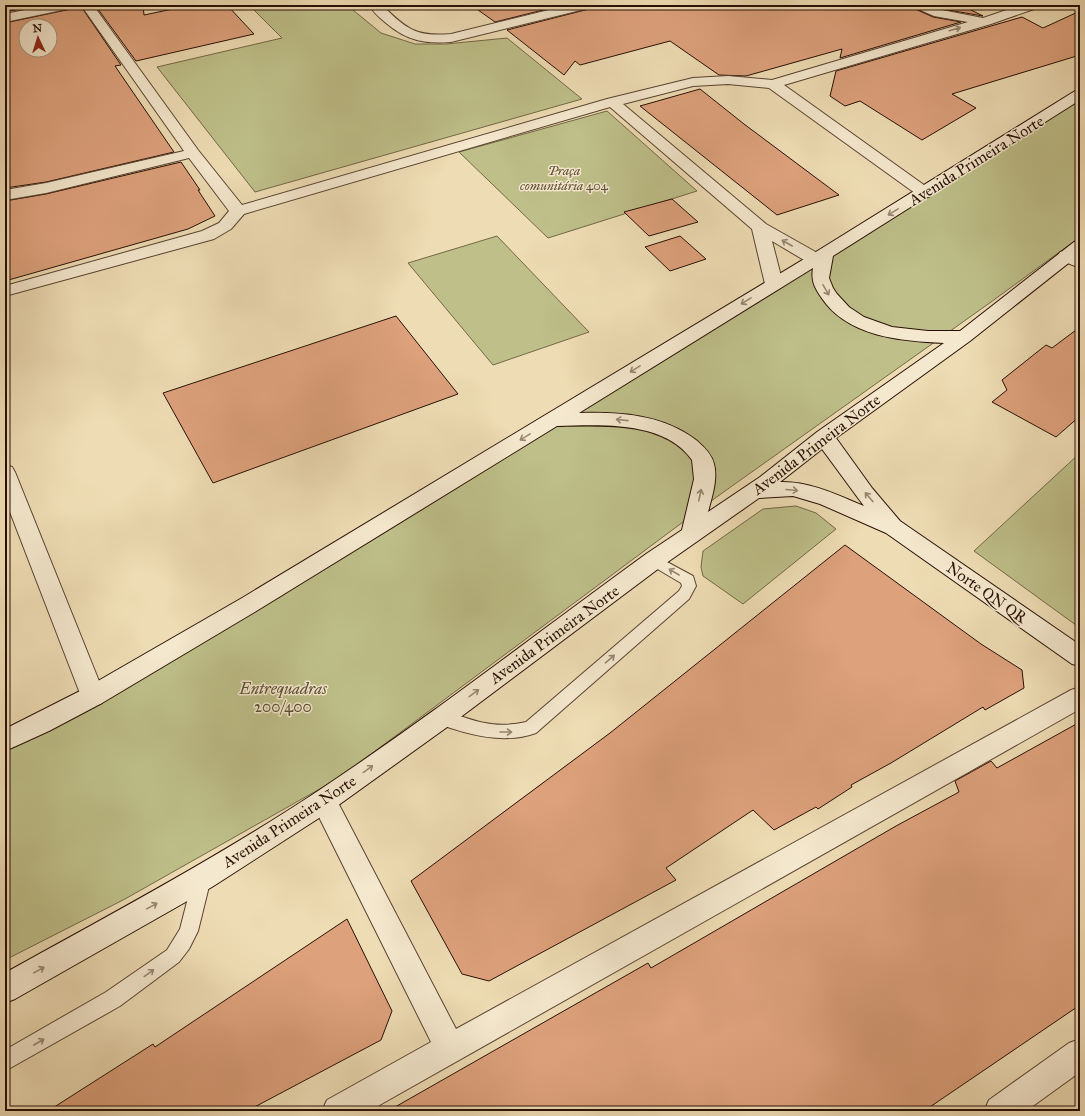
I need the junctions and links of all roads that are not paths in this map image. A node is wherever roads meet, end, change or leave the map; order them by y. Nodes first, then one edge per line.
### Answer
1 (67, 5) edge
2 (88, 5) edge
3 (375, 5) edge
4 (585, 5) edge
5 (920, 5) edge
6 (1033, 5) edge
7 (5, 18) edge
8 (986, 21) junction
9 (925, 38) junction
10 (773, 84) junction
11 (1080, 94) edge
12 (612, 102) junction
13 (193, 153) junction
14 (925, 192) junction
15 (5, 195) edge
16 (238, 211) junction
17 (760, 227) junction
18 (1075, 255) edge
19 (820, 256) junction
20 (774, 284) junction
21 (5, 291) edge
22 (964, 336) junction
23 (552, 420) junction
24 (824, 437) junction
25 (5, 472) edge
26 (753, 491) junction
27 (894, 527) junction
28 (692, 534) junction
29 (654, 560) junction
30 (1080, 657) edge
31 (93, 696) junction
32 (1080, 697) edge
33 (441, 718) junction
34 (5, 740) edge
35 (324, 801) junction
36 (202, 878) junction
37 (5, 989) edge
38 (450, 1048) junction
39 (1080, 1054) edge
40 (5, 1061) edge
41 (338, 1111) edge
42 (1000, 1111) edge

1 - 7 street
2 - 13 street
3 - 4 street
5 - 8 street
5 - 9 street
6 - 8 street
9 -> 8 street
9 - 10 street
10 - 12 street
10 - 14 street
11 - 14 street, Avenida Primeira Norte
12 - 16 street
12 - 17 street
13 - 15 street
13 - 16 street
14 -> 19 street, Avenida Primeira Norte
16 - 21 street
19 -> 17 street
17 - 20 street
18 - 22 street, Avenida Primeira Norte
19 - 20 street, Avenida Primeira Norte
19 -> 22 street
20 -> 23 street, Avenida Primeira Norte
22 - 24 street, Avenida Primeira Norte
28 -> 23 street
23 -> 31 street, Avenida Primeira Norte
24 - 26 street, Avenida Primeira Norte
27 -> 24 street, Norte QN QR
25 - 31 street
26 -> 27 street, Norte QN QR
26 - 28 street, Avenida Primeira Norte
27 - 30 street, Norte QN QR
28 - 29 street, Avenida Primeira Norte
33 -> 29 street, Avenida Primeira Norte
33 -> 29 lane
31 - 34 street, Avenida Primeira Norte
32 - 38 street
35 -> 33 street, Avenida Primeira Norte
35 - 36 street, Avenida Primeira Norte
35 - 38 street
37 -> 36 street, Avenida Primeira Norte
40 -> 36 lane
38 - 41 street
39 - 42 street

